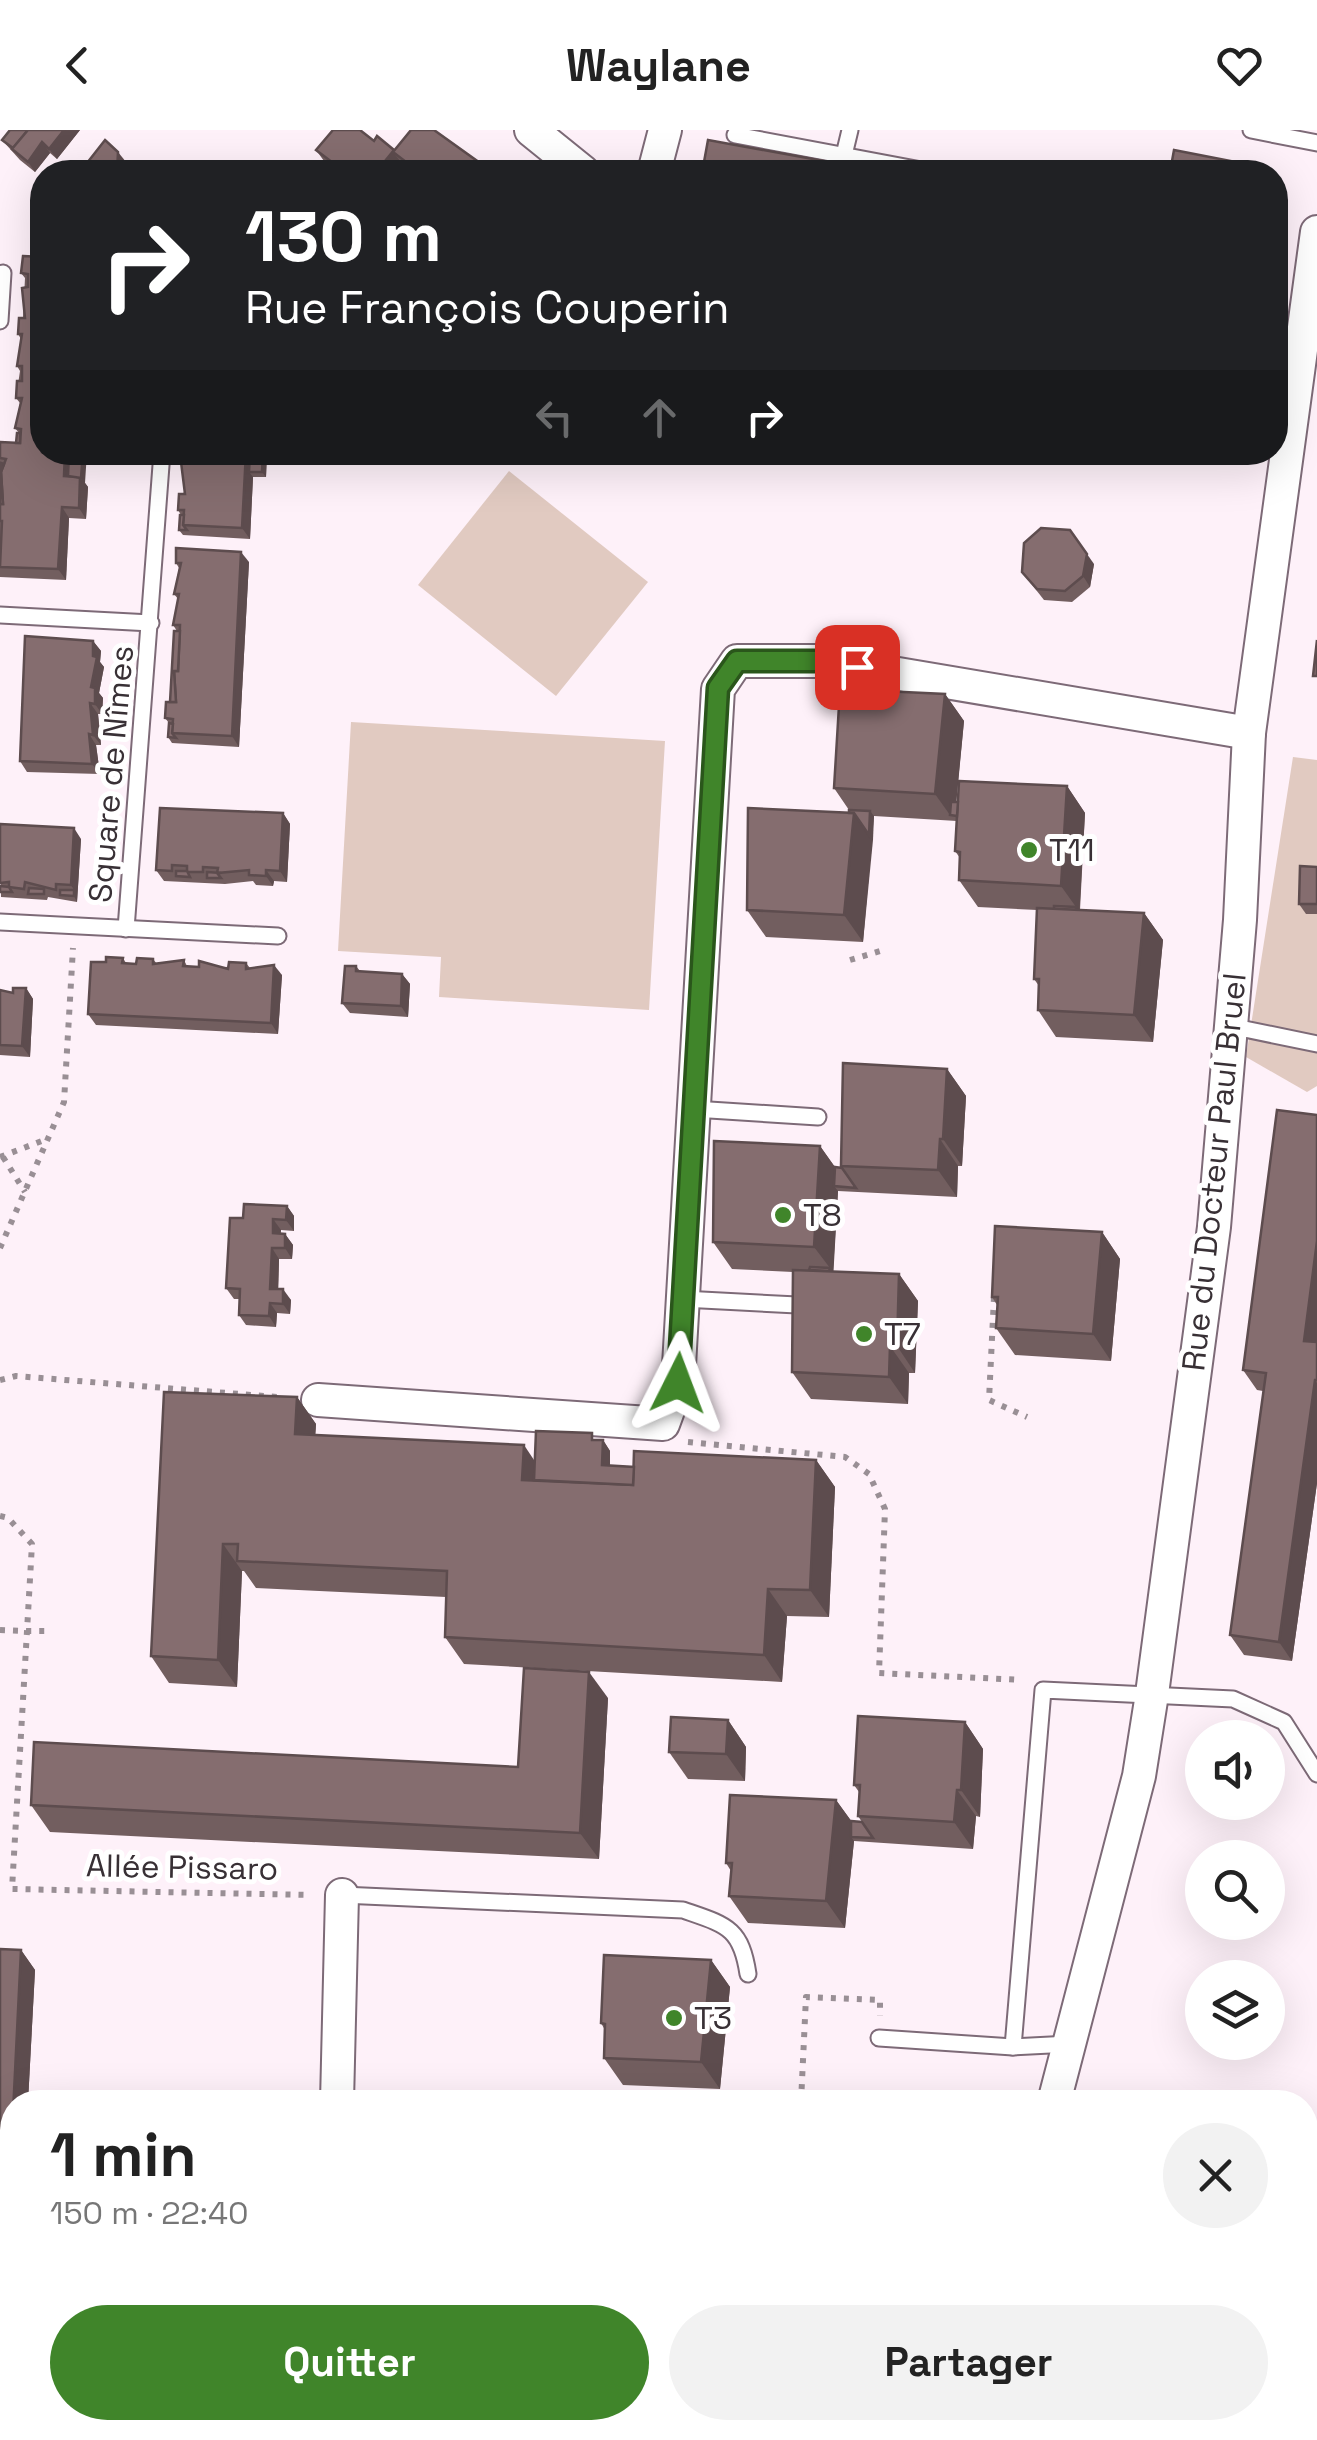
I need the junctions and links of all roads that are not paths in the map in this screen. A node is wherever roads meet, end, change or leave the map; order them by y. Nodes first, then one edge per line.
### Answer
1 (531, 130) edge
2 (665, 130) edge
3 (850, 130) edge
4 (1251, 130) edge
5 (734, 135) dead end
6 (1317, 143) edge
7 (844, 155) junction
8 (568, 160) edge
9 (657, 160) edge
10 (870, 160) edge
11 (1317, 232) edge
12 (3, 274) dead end
13 (0, 322) edge
14 (1306, 404) edge
15 (161, 465) edge
16 (0, 615) edge
17 (151, 623) junction
18 (1250, 733) junction
19 (0, 922) edge
20 (126, 929) junction
21 (278, 936) dead end
22 (1230, 1026) junction
23 (1317, 1044) edge
24 (694, 1109) junction
25 (818, 1117) dead end
26 (683, 1299) junction
27 (798, 1304) edge
28 (318, 1400) road end
29 (1152, 1694) junction
30 (1317, 1774) edge
31 (342, 1896) joint
32 (748, 1974) dead end
33 (879, 2038) road end
34 (1070, 2044) junction
35 (1013, 2047) junction
36 (337, 2090) edge
37 (1057, 2090) edge

1 - 8 street
2 - 9 street
3 - 7 lane
4 - 6 lane
5 - 7 lane
7 - 10 lane
11 - 14 street, Rue du Docteur Paul Bruel
12 - 13 lane
14 - 18 street, Rue du Docteur Paul Bruel
15 - 17 lane, Square de Nîmes
16 - 17 lane, Square de Nîmes
17 - 20 lane, Square de Nîmes
18 - 22 street, Rue du Docteur Paul Bruel
18 - 24 street
19 - 20 lane, Square de Nîmes
20 - 21 lane, Square de Nîmes
22 - 23 lane
22 - 29 street, Rue du Docteur Paul Bruel
24 - 25 lane
24 - 26 street
26 - 27 lane
26 - 28 street
29 - 30 lane
29 - 34 street, Rue du Docteur Paul Bruel
29 - 35 lane
31 - 32 lane
31 - 36 street
33 - 35 lane
34 - 35 lane
34 - 37 street, Rue du Docteur Paul Bruel

